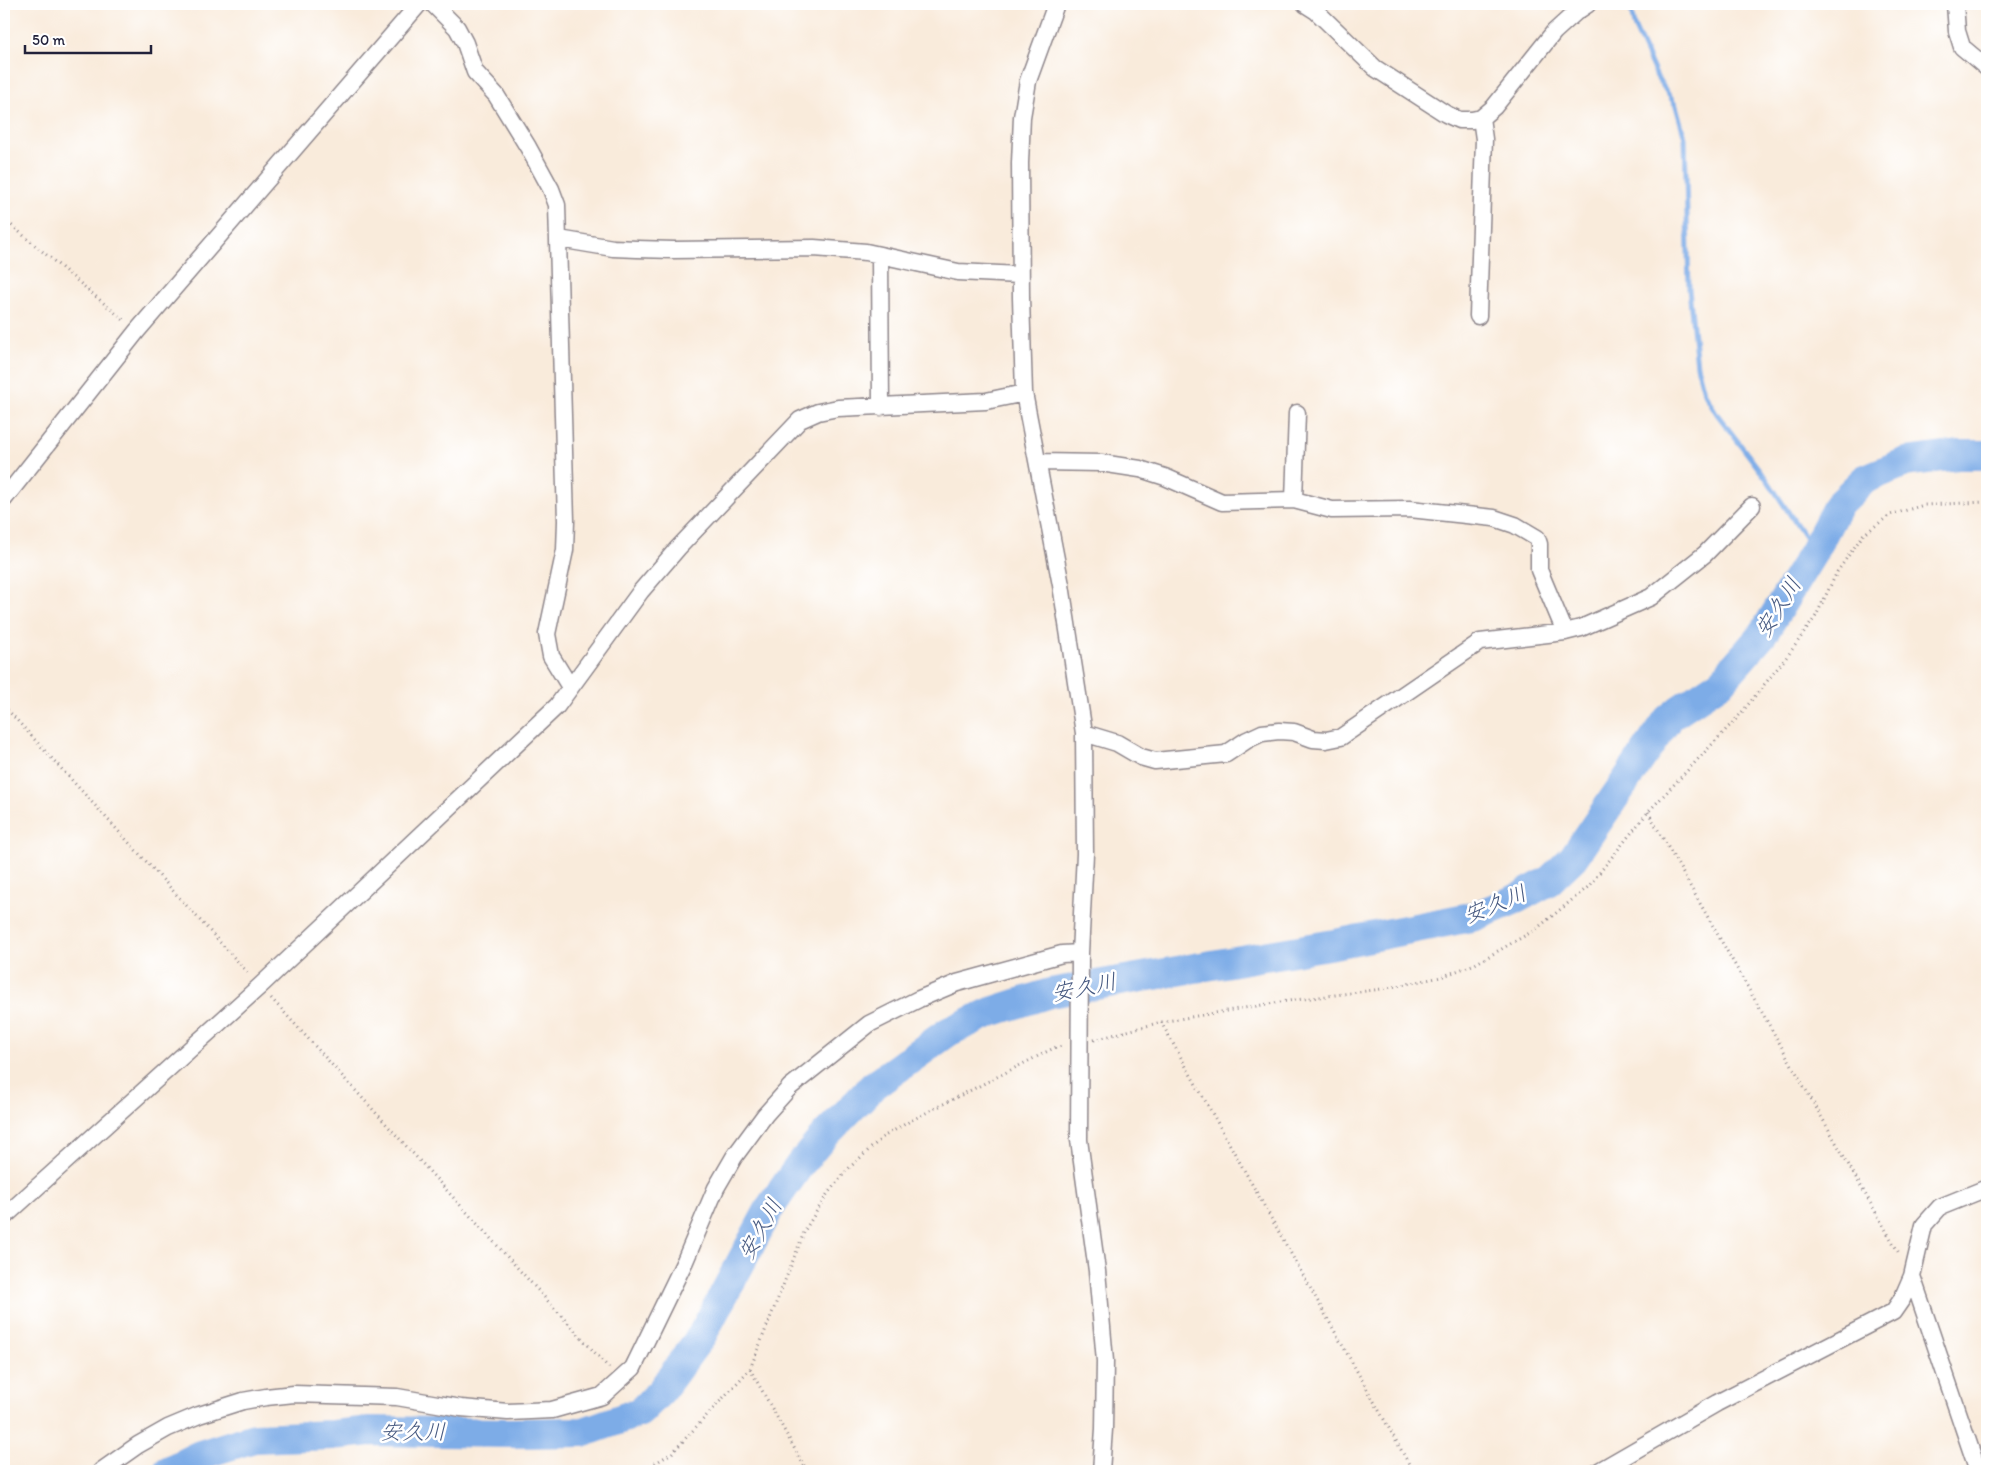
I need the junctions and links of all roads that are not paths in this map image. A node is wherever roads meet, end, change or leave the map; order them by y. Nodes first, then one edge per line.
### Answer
1 (419, 4) edge
2 (433, 4) edge
3 (1056, 4) edge
4 (1305, 4) edge
5 (1588, 4) edge
6 (1955, 4) edge
7 (1987, 68) edge
8 (1482, 118) junction
9 (559, 239) junction
10 (880, 255) junction
11 (1020, 275) junction
12 (1478, 316) dead end
13 (1024, 393) junction
14 (881, 407) junction
15 (1297, 413) dead end
16 (1038, 462) junction
17 (4, 499) edge
18 (1294, 500) junction
19 (1752, 506) dead end
20 (1565, 632) junction
21 (570, 687) junction
22 (1084, 733) junction
23 (1080, 953) junction
24 (1987, 1188) edge
25 (4, 1217) edge
26 (1912, 1276) junction
27 (101, 1471) edge
28 (1101, 1471) edge
29 (1599, 1471) edge
30 (1978, 1471) edge

1 - 17 street
2 - 9 street
3 - 11 street
4 - 8 street
5 - 8 street
6 - 7 street
8 - 12 street
9 - 10 street
9 - 21 street
10 - 11 street
10 - 14 street
11 - 13 street
13 - 14 street
13 - 16 street
14 - 21 street
15 - 18 street
16 - 18 street
16 - 22 street
18 - 20 street
19 - 20 street
20 - 22 street
21 - 25 street
22 - 23 street
23 - 27 street
23 - 28 street
24 - 26 street
26 - 29 street
26 - 30 street

